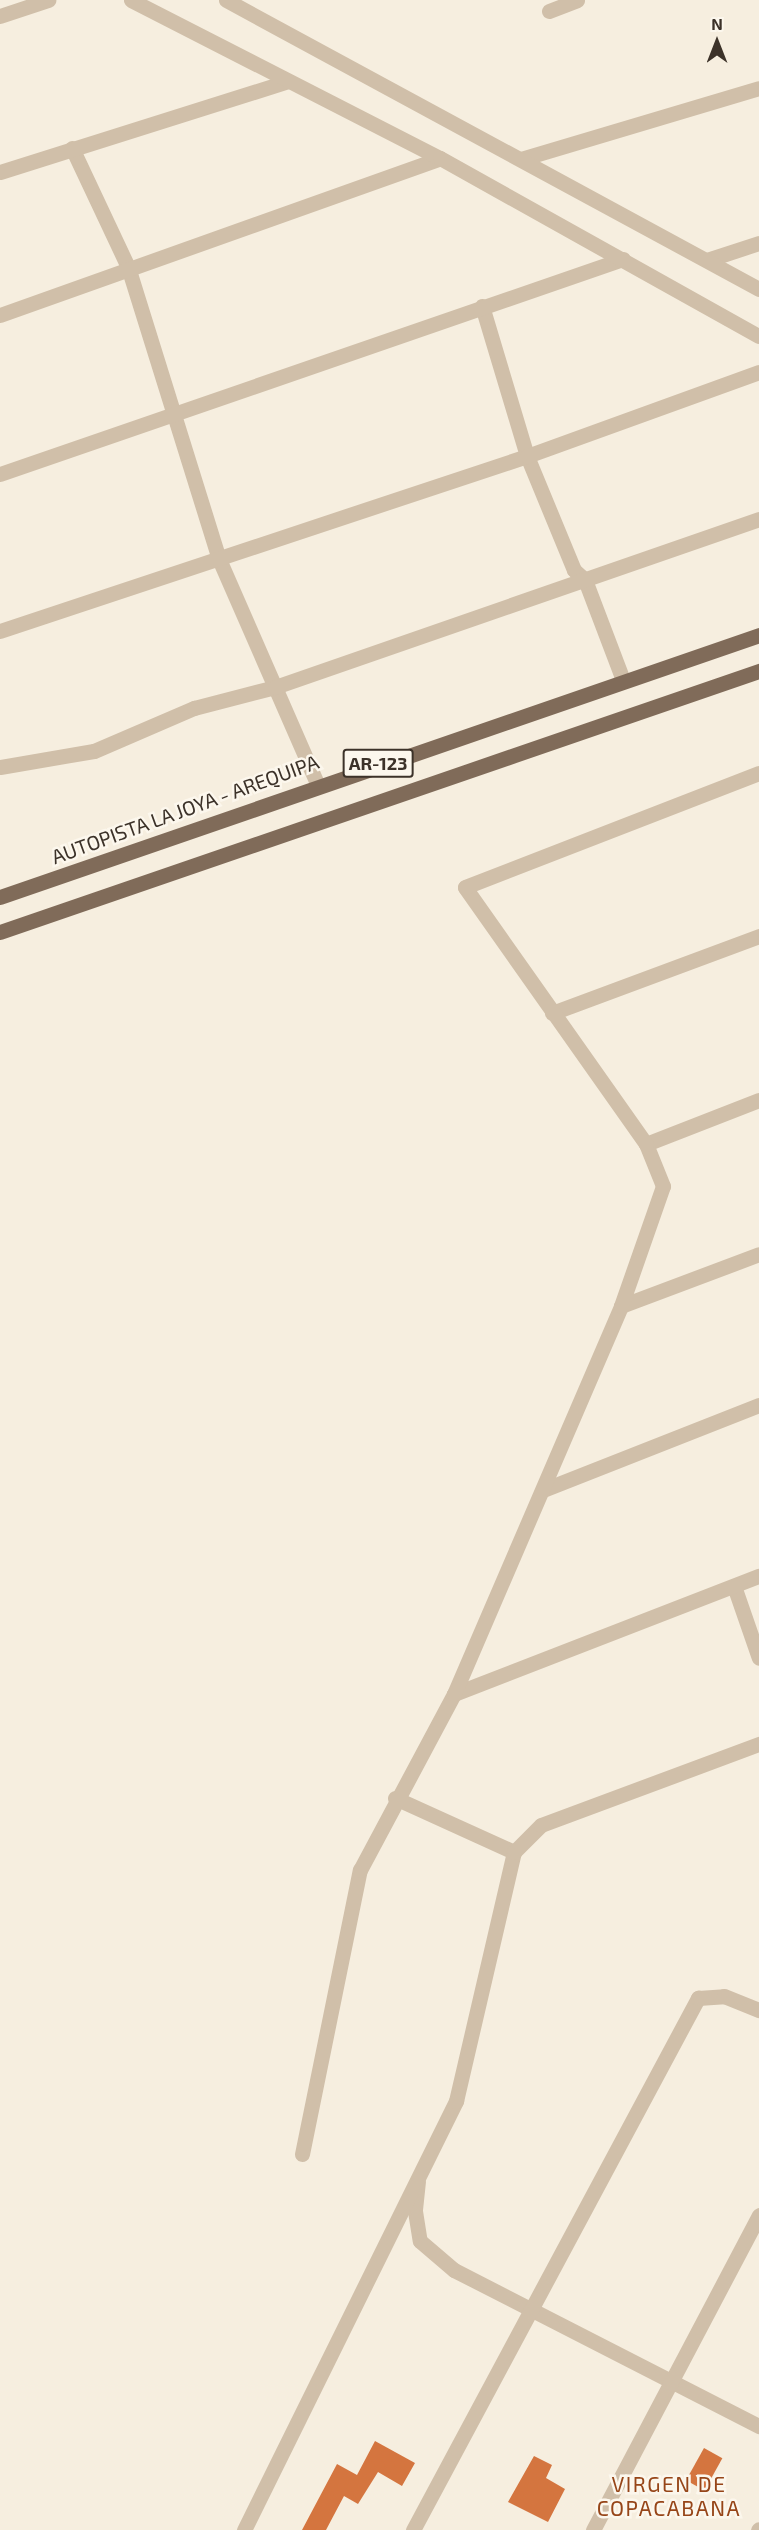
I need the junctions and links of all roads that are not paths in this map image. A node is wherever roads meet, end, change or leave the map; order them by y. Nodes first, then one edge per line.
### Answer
1 (48, 0) edge
2 (131, 0) edge
3 (226, 0) edge
4 (577, 0) edge
5 (549, 11) dead end
6 (0, 16) edge
7 (288, 81) junction
8 (759, 88) edge
9 (72, 148) junction
10 (440, 158) junction
11 (520, 159) junction
12 (0, 172) edge
13 (759, 243) edge
14 (623, 259) junction
15 (707, 260) junction
16 (128, 267) junction
17 (759, 289) edge
18 (483, 306) junction
19 (0, 315) edge
20 (759, 336) edge
21 (759, 372) edge
22 (176, 410) junction
23 (527, 456) junction
24 (0, 474) edge
25 (759, 519) edge
26 (219, 559) junction
27 (585, 580) junction
28 (0, 631) edge
29 (759, 635) edge
30 (759, 671) edge
31 (623, 680) junction
32 (275, 687) junction
33 (0, 767) edge
34 (759, 773) edge
35 (318, 783) junction
36 (0, 897) edge
37 (0, 933) edge
38 (759, 936) edge
39 (552, 1013) junction
40 (759, 1100) edge
41 (646, 1144) junction
42 (759, 1254) edge
43 (621, 1306) junction
44 (759, 1406) edge
45 (543, 1490) junction
46 (759, 1576) edge
47 (734, 1586) junction
48 (759, 1658) edge
49 (454, 1694) junction
50 (759, 1744) edge
51 (395, 1798) junction
52 (514, 1852) junction
53 (759, 2010) edge
54 (302, 2154) dead end
55 (420, 2169) junction
56 (759, 2215) edge
57 (534, 2311) junction
58 (671, 2382) junction
59 (759, 2426) edge
60 (244, 2530) edge
61 (413, 2530) edge
62 (592, 2530) edge

1 - 6 street
2 - 7 street
3 - 11 street
4 - 5 street
7 - 9 street
7 - 10 street
8 - 11 street
9 - 12 street
9 - 16 street
10 - 14 street
10 - 16 street
11 - 15 street
13 - 15 street
14 - 18 street
14 - 20 street
15 - 17 street
16 - 19 street
16 - 22 street
18 - 22 street
18 - 23 street
21 - 23 street
22 - 24 street
22 - 26 street
23 - 26 street
23 - 27 street
25 - 27 street
26 - 28 street
26 - 32 street
27 - 31 street
27 - 32 street
29 - 31 main road, AUTOPISTA LA JOYA - AREQUIPA / AR-123
30 - 37 main road, AR-123
31 - 35 main road, AUTOPISTA LA JOYA - AREQUIPA / AR-123
32 - 33 street
32 - 35 street
34 - 39 street
35 - 36 main road, AUTOPISTA LA JOYA - AREQUIPA / AR-123
38 - 39 street
39 - 41 street
40 - 41 street
41 - 43 street
42 - 43 street
43 - 45 street
44 - 45 street
45 - 49 street
46 - 47 street
47 - 48 street
47 - 49 street
49 - 51 street
50 - 52 street
51 - 52 street
51 - 54 street
52 - 55 street
53 - 57 street
55 - 57 street
55 - 60 street
56 - 58 street
57 - 58 street
57 - 61 street
58 - 59 street
58 - 62 street

